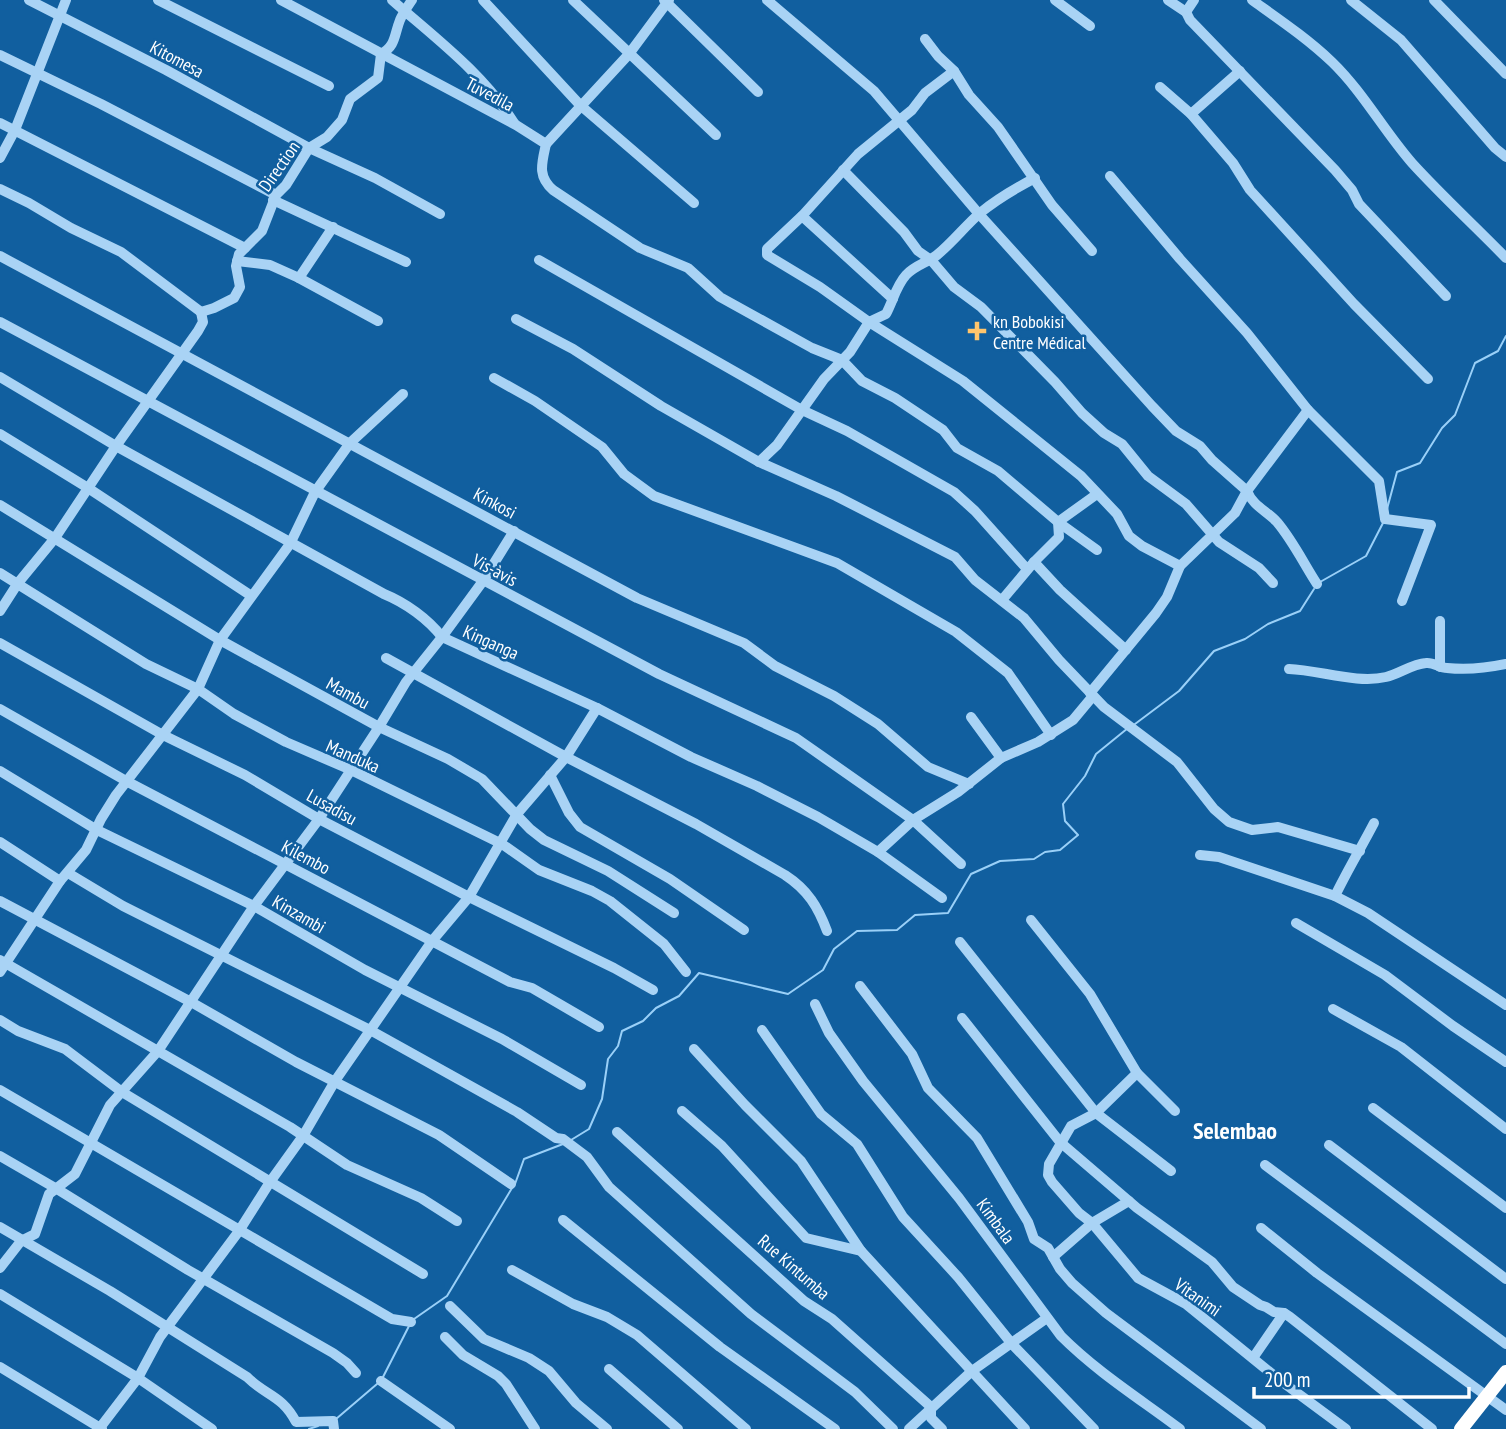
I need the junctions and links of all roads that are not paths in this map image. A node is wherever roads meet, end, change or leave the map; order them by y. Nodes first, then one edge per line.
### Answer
1 (29, 0) edge
2 (66, 0) edge
3 (158, 0) edge
4 (281, 0) edge
5 (392, 0) edge
6 (412, 0) edge
7 (483, 0) edge
8 (573, 0) edge
9 (767, 0) edge
10 (1055, 0) edge
11 (1168, 0) edge
12 (1194, 0) edge
13 (1252, 0) edge
14 (1351, 0) edge
15 (1434, 0) edge
16 (666, 1) edge
17 (405, 12) junction
18 (1186, 12) junction
19 (59, 16) junction
20 (1090, 26) dead end
21 (925, 39) dead end
22 (381, 54) junction
23 (629, 54) junction
24 (0, 55) edge
25 (954, 71) junction
26 (1240, 71) junction
27 (38, 73) junction
28 (1506, 74) edge
29 (329, 86) dead end
30 (1160, 87) dead end
31 (758, 92) dead end
32 (580, 105) junction
33 (1191, 114) junction
34 (900, 120) junction
35 (0, 123) edge
36 (516, 125) junction
37 (15, 131) junction
38 (716, 135) dead end
39 (546, 144) junction
40 (309, 148) junction
41 (1506, 157) edge
42 (0, 158) edge
43 (843, 170) junction
44 (1110, 176) dead end
45 (1035, 178) junction
46 (0, 189) edge
47 (274, 197) junction
48 (694, 203) dead end
49 (440, 214) dead end
50 (979, 214) junction
51 (802, 216) junction
52 (333, 227) junction
53 (245, 248) junction
54 (1092, 251) dead end
55 (0, 256) edge
56 (1506, 258) edge
57 (539, 260) dead end
58 (931, 260) junction
59 (237, 261) junction
60 (406, 262) dead end
61 (299, 278) junction
62 (1446, 296) dead end
63 (893, 299) junction
64 (201, 312) junction
65 (516, 319) dead end
66 (378, 321) dead end
67 (0, 322) edge
68 (870, 322) junction
69 (182, 354) junction
70 (842, 360) junction
71 (0, 377) edge
72 (494, 378) dead end
73 (1428, 379) dead end
74 (403, 394) dead end
75 (148, 401) junction
76 (802, 410) junction
77 (1308, 410) junction
78 (0, 434) edge
79 (351, 443) junction
80 (116, 446) junction
81 (759, 462) junction
82 (88, 488) junction
83 (1247, 491) junction
84 (315, 492) junction
85 (1097, 494) junction
86 (0, 505) edge
87 (1058, 522) junction
88 (514, 531) junction
89 (1212, 536) junction
90 (55, 538) junction
91 (290, 544) junction
92 (1097, 550) dead end
93 (1030, 565) junction
94 (1181, 566) junction
95 (0, 573) edge
96 (483, 581) junction
97 (18, 583) junction
98 (1273, 583) dead end
99 (1317, 584) dead end
100 (250, 595) junction
101 (1002, 600) junction
102 (1402, 601) dead end
103 (0, 611) edge
104 (1440, 621) dead end
105 (442, 637) junction
106 (220, 640) junction
107 (0, 643) edge
108 (1126, 650) junction
109 (386, 658) dead end
110 (1440, 667) junction
111 (1506, 667) edge
112 (1289, 669) dead end
113 (412, 673) junction
114 (198, 689) junction
115 (1092, 695) junction
116 (597, 708) junction
117 (0, 709) edge
118 (971, 717) dead end
119 (379, 727) junction
120 (163, 734) junction
121 (1051, 735) junction
122 (566, 757) junction
123 (1001, 758) junction
124 (0, 771) edge
125 (351, 771) junction
126 (551, 775) junction
127 (128, 782) junction
128 (969, 784) junction
129 (517, 814) junction
130 (319, 819) junction
131 (913, 820) junction
132 (1374, 823) dead end
133 (97, 830) junction
134 (0, 842) edge
135 (502, 844) junction
136 (1360, 851) junction
137 (878, 852) junction
138 (1200, 855) dead end
139 (961, 864) dead end
140 (287, 865) junction
141 (64, 877) junction
142 (1335, 896) junction
143 (469, 897) junction
144 (942, 898) dead end
145 (0, 901) edge
146 (254, 906) junction
147 (674, 914) dead end
148 (33, 920) junction
149 (1031, 920) dead end
150 (1296, 923) dead end
151 (744, 930) dead end
152 (827, 931) dead end
153 (432, 941) junction
154 (960, 942) dead end
155 (222, 954) junction
156 (3, 961) edge
157 (0, 972) edge
158 (686, 972) dead end
159 (860, 986) dead end
160 (400, 988) junction
161 (653, 990) dead end
162 (191, 1002) junction
163 (815, 1004) dead end
164 (1506, 1005) edge
165 (1334, 1009) dead end
166 (962, 1018) dead end
167 (0, 1020) edge
168 (599, 1027) dead end
169 (370, 1030) junction
170 (762, 1030) dead end
171 (694, 1049) dead end
172 (158, 1051) junction
173 (1506, 1062) edge
174 (1137, 1073) junction
175 (335, 1081) junction
176 (581, 1085) dead end
177 (0, 1090) edge
178 (122, 1092) junction
179 (1373, 1108) dead end
180 (682, 1111) dead end
181 (1175, 1111) dead end
182 (1096, 1113) junction
183 (1506, 1129) edge
184 (617, 1132) dead end
185 (303, 1136) junction
186 (91, 1142) junction
187 (1060, 1142) junction
188 (1329, 1146) dead end
189 (0, 1156) edge
190 (1265, 1165) dead end
191 (1171, 1171) dead end
192 (270, 1181) junction
193 (511, 1184) dead end
194 (57, 1189) junction
195 (1129, 1201) junction
196 (1506, 1208) edge
197 (563, 1220) dead end
198 (457, 1221) dead end
199 (1092, 1223) junction
200 (0, 1227) edge
201 (1261, 1228) dead end
202 (239, 1231) junction
203 (22, 1241) junction
204 (861, 1251) junction
205 (1053, 1257) junction
206 (0, 1268) edge
207 (512, 1270) dead end
208 (423, 1274) dead end
209 (204, 1279) junction
210 (1506, 1279) edge
211 (0, 1294) edge
212 (450, 1307) dead end
213 (1284, 1313) junction
214 (1047, 1318) junction
215 (411, 1322) dead end
216 (167, 1328) junction
217 (445, 1337) dead end
218 (1012, 1344) junction
219 (1506, 1344) edge
220 (1253, 1358) junction
221 (0, 1367) edge
222 (609, 1369) dead end
223 (972, 1371) junction
224 (1506, 1372) edge
225 (356, 1373) dead end
226 (138, 1378) junction
227 (381, 1381) dead end
228 (1486, 1396) junction
229 (931, 1407) junction
230 (1506, 1410) edge
231 (100, 1429) edge
232 (212, 1429) edge
233 (334, 1429) edge
234 (450, 1429) edge
235 (535, 1429) edge
236 (607, 1429) edge
237 (678, 1429) edge
238 (746, 1429) edge
239 (835, 1429) edge
240 (893, 1429) edge
241 (909, 1429) edge
242 (942, 1429) edge
243 (1025, 1429) edge
244 (1094, 1429) edge
245 (1180, 1429) edge
246 (1261, 1429) edge
247 (1346, 1429) edge
248 (1432, 1429) edge
249 (1461, 1429) edge

1 - 19 street, Kitomesa
2 - 19 street
3 - 29 street
4 - 22 street, Tuvedila
5 - 17 street
6 - 17 street, Direction
7 - 32 street
8 - 23 street
9 - 34 street
10 - 20 street
11 - 18 street
12 - 18 street
13 - 56 street
14 - 41 street
15 - 28 street
16 - 23 street
16 - 31 street
17 - 22 street, Direction
17 - 36 street
18 - 26 street
19 - 27 street
19 - 40 street, Kitomesa
21 - 25 street
22 - 36 street, Tuvedila
22 - 40 street, Direction
23 - 32 street
23 - 38 street
24 - 27 street
25 - 34 street
25 - 45 street
26 - 33 street
26 - 62 street
27 - 37 street
27 - 47 street
30 - 33 street
32 - 39 street
32 - 48 street
33 - 73 street
34 - 43 street
34 - 50 street
35 - 37 street
36 - 39 street, Tuvedila
37 - 42 street
37 - 53 street
39 - 70 street
40 - 47 street, Direction
40 - 49 street, Kitomesa
43 - 51 street
43 - 58 street
44 - 77 street
45 - 50 street
45 - 54 street
46 - 64 street
47 - 52 street
47 - 53 street, Direction
50 - 58 street
50 - 83 street
51 - 63 street
51 - 68 street
52 - 60 street
52 - 61 street
53 - 59 street, Direction
55 - 69 street, Kinkosi
57 - 76 street
58 - 63 street
58 - 89 street
59 - 61 street
59 - 64 street, Direction
61 - 66 street
63 - 68 street
64 - 69 street
65 - 81 street
67 - 75 street, Vis-àvis
68 - 70 street
68 - 85 street
69 - 75 street
69 - 79 street, Kinkosi
70 - 76 street
70 - 87 street
71 - 80 street, Kinganga
72 - 121 street
74 - 79 street
75 - 80 street
75 - 84 street, Vis-àvis
76 - 81 street
76 - 93 street
77 - 83 street
77 - 102 street
78 - 82 street
79 - 84 street
79 - 88 street, Kinkosi
80 - 82 street
80 - 91 street, Kinganga
81 - 101 street
82 - 90 street
82 - 100 street
83 - 89 street
83 - 99 street
84 - 91 street
84 - 96 street, Vis-àvis
85 - 87 street
85 - 94 street
86 - 90 street, Mambu
87 - 92 street
87 - 93 street
88 - 96 street
88 - 128 street, Kinkosi
89 - 94 street
89 - 98 street
90 - 97 street
90 - 106 street, Mambu
91 - 100 street
91 - 105 street, Kinganga
93 - 101 street
93 - 108 street
94 - 108 street
95 - 97 street, Manduka
96 - 105 street
96 - 131 street, Vis-àvis
97 - 103 street
97 - 114 street, Manduka
100 - 106 street
101 - 115 street
104 - 110 street
105 - 113 street
105 - 116 street, Kinganga
106 - 114 street
106 - 119 street, Mambu
107 - 120 street, Lusadisu
108 - 115 street
109 - 113 street
110 - 111 street
110 - 112 street
113 - 119 street
113 - 122 street
114 - 120 street
114 - 125 street, Manduka
115 - 121 street
115 - 136 street
116 - 122 street
116 - 137 street, Kinganga
117 - 127 street, Kilembo
118 - 123 street
119 - 125 street
119 - 129 street, Mambu
120 - 127 street
120 - 130 street, Lusadisu
121 - 123 street
122 - 126 street
122 - 152 street
123 - 128 street
124 - 133 street, Kinzambi
125 - 130 street
125 - 135 street, Manduka
126 - 129 street
126 - 151 street
127 - 133 street
127 - 140 street, Kilembo
128 - 131 street
129 - 135 street
129 - 147 street, Mambu
130 - 140 street
130 - 143 street, Lusadisu
131 - 137 street
131 - 139 street, Vis-àvis
132 - 136 street
133 - 141 street
133 - 146 street, Kinzambi
134 - 141 street
135 - 143 street
135 - 158 street, Manduka
136 - 142 street
137 - 144 street, Kinganga
138 - 142 street
140 - 146 street
140 - 153 street, Kilembo
141 - 148 street
141 - 155 street
142 - 164 street
143 - 153 street
143 - 161 street, Lusadisu
145 - 148 street
146 - 155 street
146 - 160 street, Kinzambi
148 - 156 street
148 - 162 street
149 - 174 street
150 - 173 street
153 - 160 street
153 - 168 street, Kilembo
154 - 182 street
155 - 162 street
155 - 169 street
156 - 157 street
156 - 172 street
159 - 205 street
160 - 169 street
160 - 176 street, Kinzambi
162 - 172 street
162 - 175 street
163 - 214 street, Kimbala
165 - 183 street
166 - 187 street
167 - 178 street
169 - 175 street
169 - 240 street
170 - 218 street
171 - 204 street
172 - 178 street
172 - 185 street
174 - 181 street
174 - 182 street
175 - 185 street
175 - 193 street
177 - 186 street
178 - 186 street
178 - 192 street
179 - 196 street
180 - 204 street
182 - 187 street
182 - 191 street
184 - 229 street, Rue Kintumba
185 - 192 street
185 - 198 street
186 - 194 street
186 - 202 street
187 - 195 street
187 - 199 street, Vitanimi
188 - 210 street
189 - 194 street
190 - 219 street
192 - 202 street
192 - 208 street
194 - 203 street
194 - 209 street
195 - 199 street
195 - 213 street
197 - 239 street
199 - 205 street
199 - 220 street, Vitanimi
200 - 203 street
201 - 228 street
202 - 209 street
202 - 215 street
203 - 206 street
203 - 216 street
204 - 223 street
205 - 246 street
207 - 238 street
209 - 216 street
209 - 225 street
211 - 226 street
212 - 236 street
213 - 220 street
213 - 248 street
214 - 218 street
214 - 245 street, Kimbala
216 - 226 street
216 - 233 street
217 - 235 street
218 - 223 street
218 - 244 street
220 - 247 street, Vitanimi
221 - 231 street
222 - 237 street
223 - 229 street
223 - 243 street
224 - 228 highway
226 - 231 street
226 - 232 street
227 - 234 street
228 - 230 street
228 - 249 highway
229 - 241 street
229 - 242 street, Rue Kintumba

